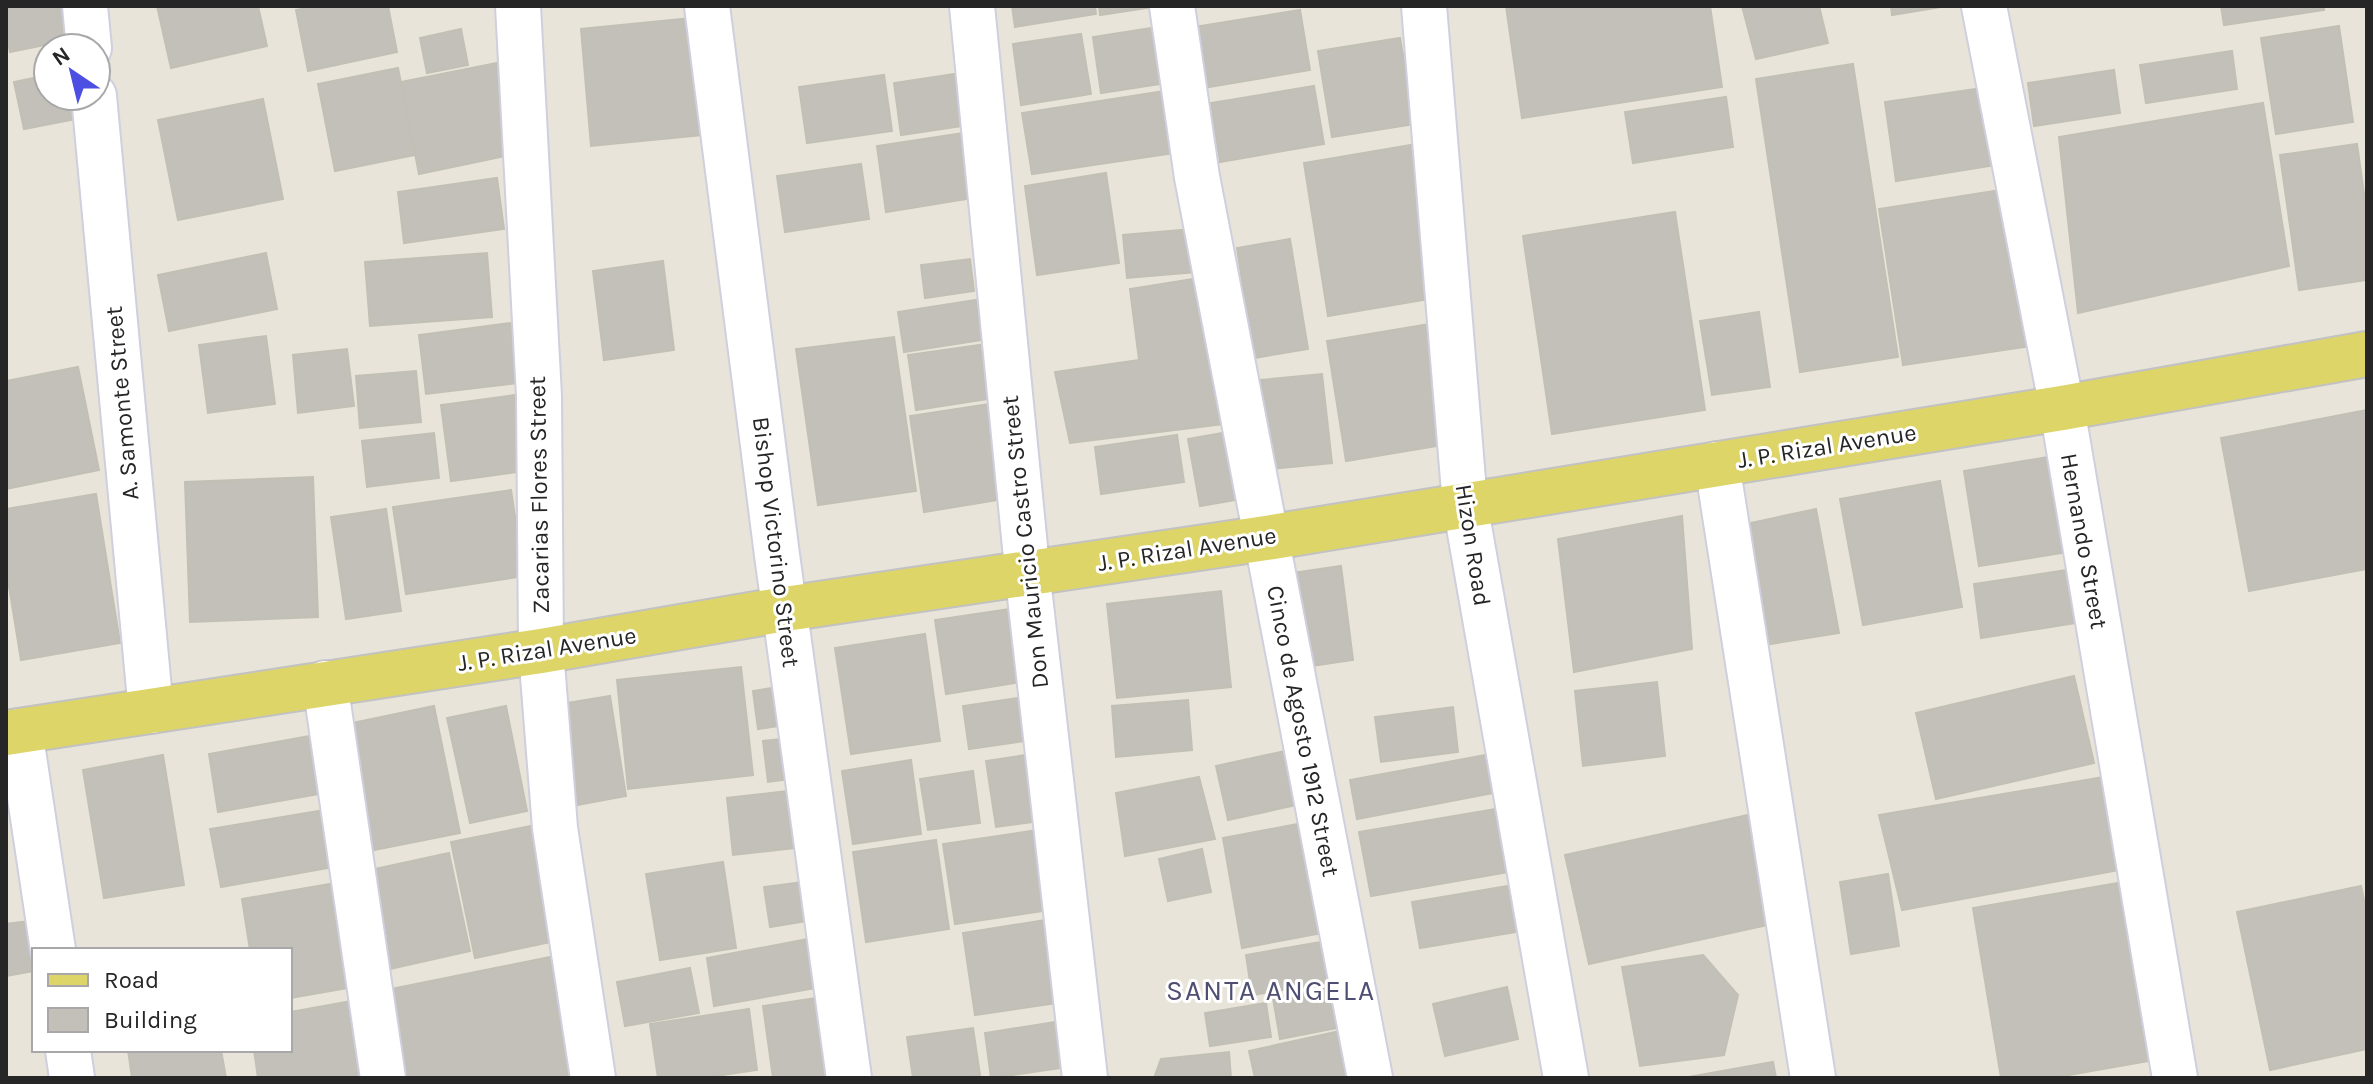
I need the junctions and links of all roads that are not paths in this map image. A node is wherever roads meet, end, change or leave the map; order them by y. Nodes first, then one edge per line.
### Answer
1 (85, 6) edge
2 (518, 6) edge
3 (707, 6) edge
4 (972, 6) edge
5 (1172, 6) edge
6 (1424, 6) edge
7 (1984, 6) edge
8 (87, 32) edge
9 (95, 112) edge
10 (2367, 354) edge
11 (2062, 408) junction
12 (1717, 464) junction
13 (1465, 504) junction
14 (1266, 538) junction
15 (1028, 573) junction
16 (785, 609) junction
17 (541, 651) junction
18 (325, 683) junction
19 (151, 711) junction
20 (13, 732) edge
21 (53, 948) edge
22 (68, 1052) edge
23 (72, 1078) edge
24 (383, 1078) edge
25 (593, 1078) edge
26 (849, 1078) edge
27 (1085, 1078) edge
28 (1370, 1078) edge
29 (1566, 1078) edge
30 (1813, 1078) edge
31 (2175, 1078) edge

1 - 8 street
2 - 17 street, Zacarias Flores Street
3 - 16 street, Bishop Victorino Street
4 - 15 street, Don Mauricio Castro Street
5 - 14 street, Cinco de Agosto 1912 Street
6 - 13 street, Hizon Road
7 - 11 street, Hernando Street
9 - 19 street, A. Samonte Street
10 - 11 main road, J. P. Rizal Avenue
11 - 12 main road, J. P. Rizal Avenue
11 - 31 street, Hernando Street
12 - 13 main road, J. P. Rizal Avenue
12 - 30 street
13 - 14 main road, J. P. Rizal Avenue
13 - 29 street, Hizon Road
14 - 15 main road, J. P. Rizal Avenue
14 - 28 street, Cinco de Agosto 1912 Street
15 - 16 main road, J. P. Rizal Avenue
15 - 27 street, Don Mauricio Castro Street
16 - 17 main road, J. P. Rizal Avenue
16 - 26 street, Bishop Victorino Street
17 - 18 main road, J. P. Rizal Avenue
17 - 25 street, Zacarias Flores Street
18 - 19 main road, J. P. Rizal Avenue
18 - 24 street
19 - 20 main road, J. P. Rizal Avenue
20 - 21 street
22 - 23 street

